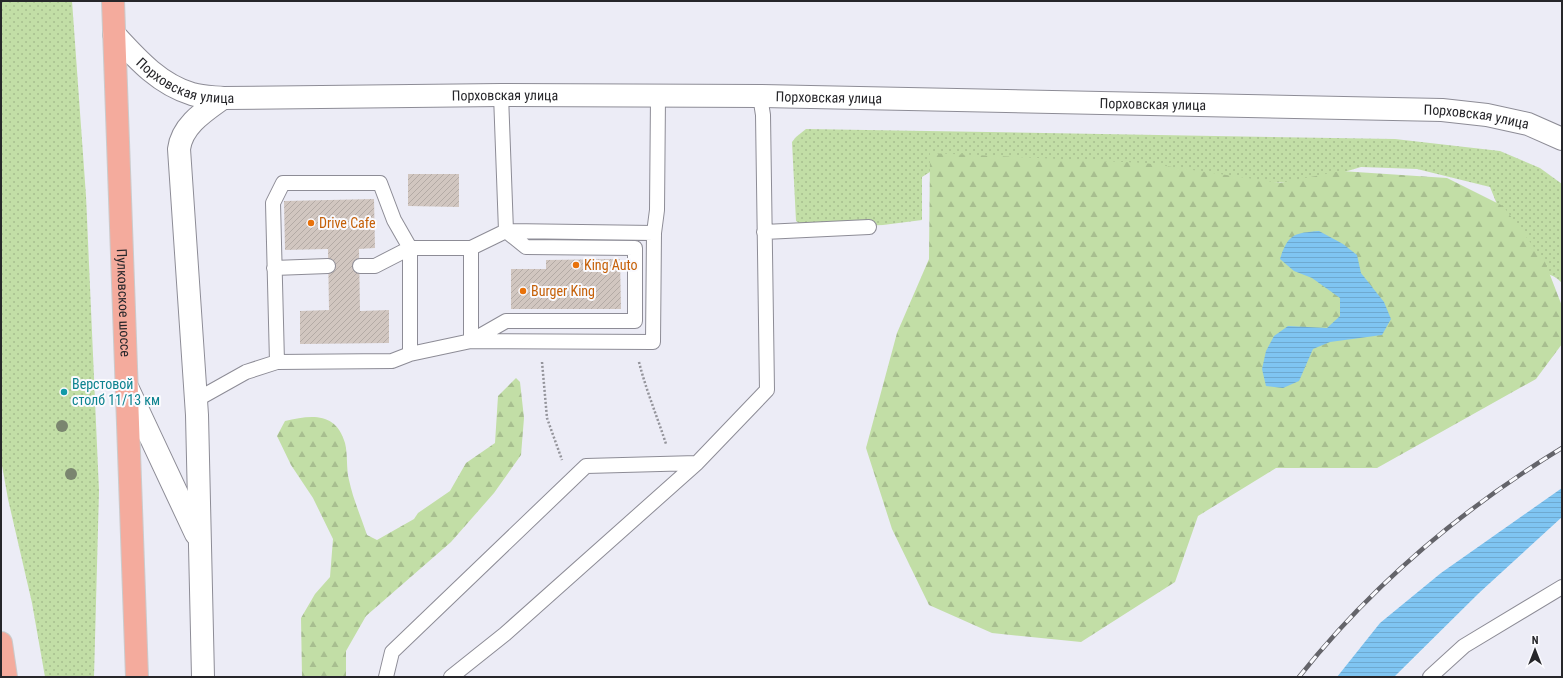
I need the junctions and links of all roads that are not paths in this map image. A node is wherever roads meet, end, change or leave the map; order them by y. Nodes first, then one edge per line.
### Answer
1 (113, 1) edge
2 (114, 34) junction
3 (501, 95) junction
4 (760, 96) junction
5 (658, 97) junction
6 (223, 98) junction
7 (1562, 140) edge
8 (869, 227) dead end
9 (506, 231) junction
10 (764, 232) junction
11 (654, 233) junction
12 (410, 248) junction
13 (471, 248) junction
14 (328, 266) dead end
15 (360, 266) dead end
16 (274, 268) junction
17 (471, 341) junction
18 (410, 354) junction
19 (277, 362) junction
20 (128, 389) junction
21 (196, 400) junction
22 (697, 462) junction
23 (200, 543) junction
24 (1562, 587) edge
25 (1, 644) edge
26 (135, 674) edge
27 (6, 677) edge
28 (203, 677) edge
29 (386, 677) edge
30 (451, 677) edge
31 (1430, 677) edge

1 - 2 main road, Пулковское шоссе
2 - 6 street, Порховская улица
2 - 20 main road, Пулковское шоссе
3 - 5 street, Порховская улица
3 - 6 street, Порховская улица
3 - 9 lane
4 - 5 street, Порховская улица
4 - 7 street, Порховская улица
4 - 10 lane
5 - 11 lane
6 - 21 street
8 - 10 lane
9 - 11 lane
9 - 13 lane
9 - 17 lane
10 - 22 lane
11 - 17 lane
12 - 13 lane
12 - 15 lane
12 - 16 lane
12 - 18 lane
13 - 17 lane
14 - 16 lane
16 - 19 lane
17 - 18 lane
18 - 19 lane
19 - 21 lane
20 - 23 street
20 - 26 main road, Пулковское шоссе
21 - 23 street
22 - 29 lane
22 - 30 lane
23 - 28 street
24 - 31 lane
25 - 27 main road

